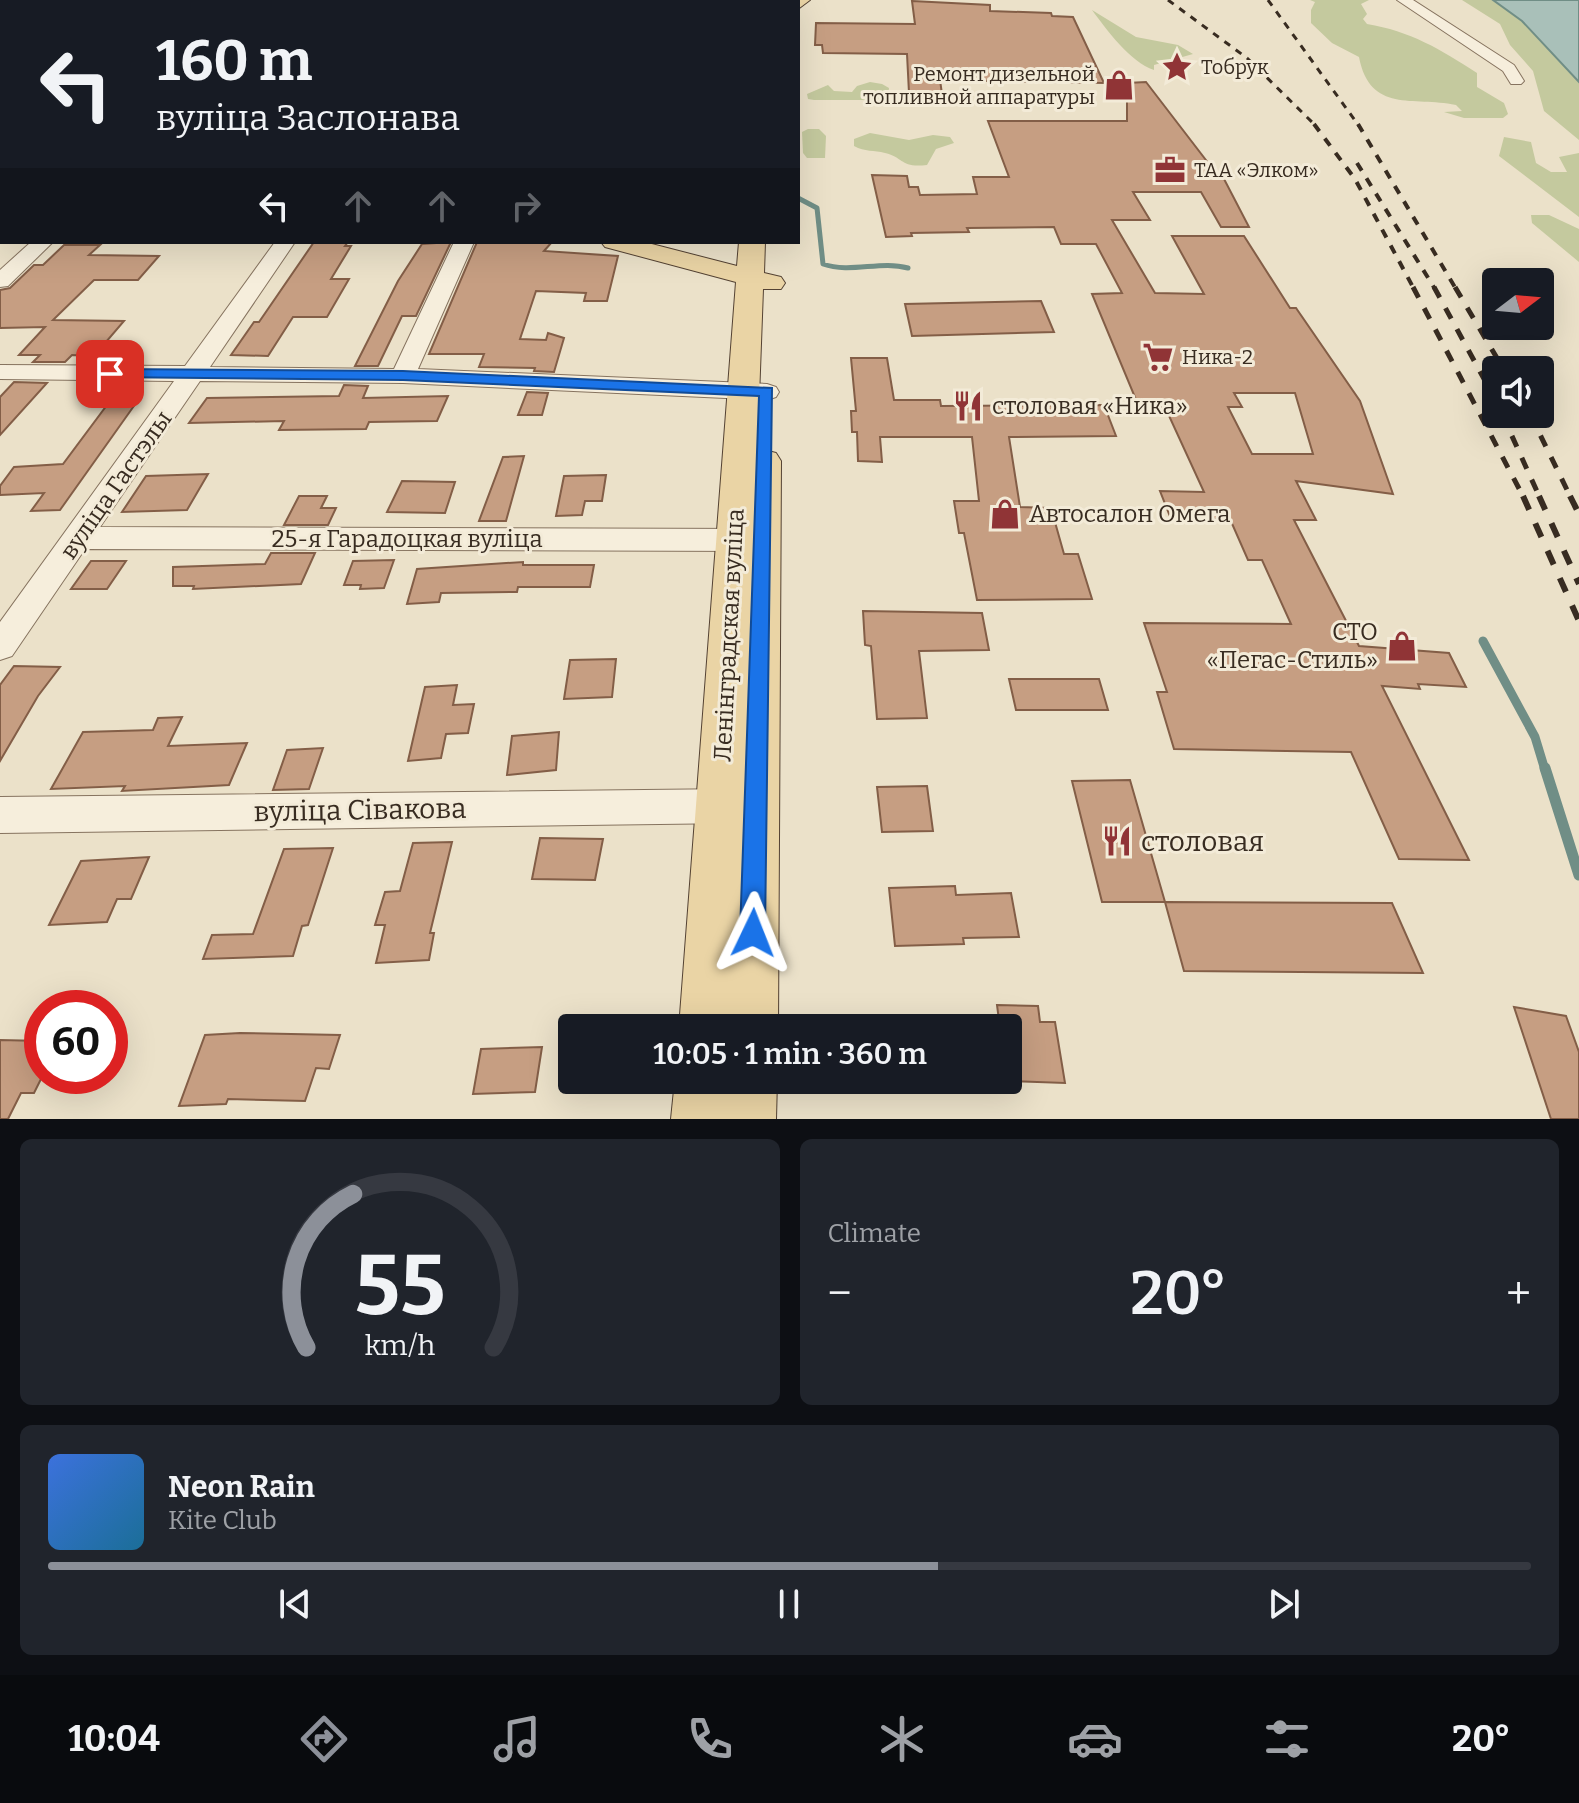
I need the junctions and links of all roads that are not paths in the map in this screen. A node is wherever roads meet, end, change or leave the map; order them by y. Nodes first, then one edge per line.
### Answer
1 (1404, 0) edge
2 (1516, 81) dead end
3 (41, 244) edge
4 (284, 244) edge
5 (463, 244) edge
6 (626, 244) edge
7 (771, 244) edge
8 (758, 267) edge
9 (0, 281) edge
10 (0, 372) edge
11 (192, 375) junction
12 (403, 376) junction
13 (754, 392) junction
14 (79, 538) junction
15 (748, 540) junction
16 (0, 647) edge
17 (738, 806) junction
18 (0, 815) edge
19 (709, 1014) edge
20 (749, 1014) edge
21 (703, 1094) edge
22 (747, 1094) edge
23 (701, 1119) edge
24 (746, 1119) edge

1 - 2 street
3 - 9 street
4 - 11 street, вуліца Гастэлы
5 - 12 street
6 - 8 main road
7 - 8 main road, Ленінградская вуліца
8 - 13 main road, Ленінградская вуліца
10 - 11 street
11 - 12 street
11 - 14 street, вуліца Гастэлы
12 - 13 street
13 - 15 main road, Ленінградская вуліца
14 - 15 street, 25-я Гарадоцкая вуліца
14 - 16 street, вуліца Гастэлы
15 - 17 main road, Ленінградская вуліца
17 - 18 street, вуліца Сівакова
17 - 19 main road, Ленінградская вуліца
17 - 20 main road, Ленінградская вуліца
21 - 23 main road
22 - 24 main road

